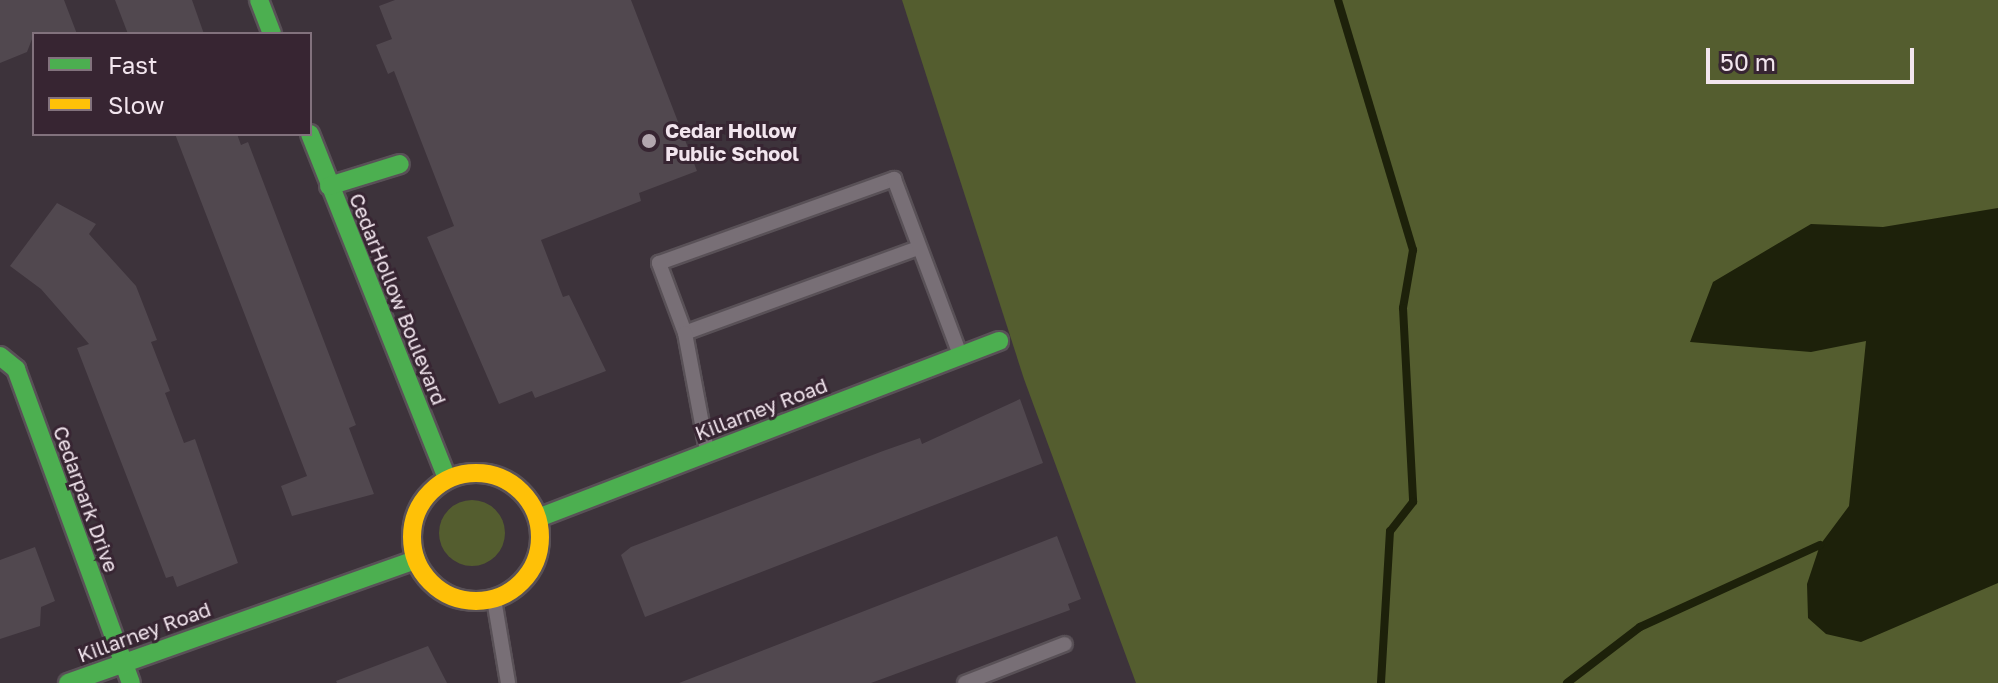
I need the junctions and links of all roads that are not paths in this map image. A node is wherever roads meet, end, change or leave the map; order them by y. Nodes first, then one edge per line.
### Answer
1 (259, 0) edge
2 (271, 32) edge
3 (311, 136) edge
4 (400, 164) dead end
5 (329, 186) junction
6 (918, 248) junction
7 (685, 333) junction
8 (999, 341) dead end
9 (0, 356) edge
10 (960, 356) junction
11 (707, 453) junction
12 (447, 479) junction
13 (538, 518) junction
14 (416, 560) junction
15 (494, 599) junction
16 (1065, 644) dead end
17 (122, 662) junction
18 (68, 683) edge
19 (131, 683) edge
20 (508, 683) edge
21 (965, 683) edge

1 - 2 street
3 - 5 street, CedarHollow Boulevard
4 - 5 street
5 - 12 street, CedarHollow Boulevard
6 - 7 lane
6 - 7 lane
6 - 10 lane
7 - 11 lane
8 - 10 street, Killarney Road
9 - 17 street, Cedarpark Drive
10 - 11 street, Killarney Road
11 - 13 street, Killarney Road
12 - 13 street
12 - 14 street
13 - 15 street
14 - 15 street
14 - 17 street, Killarney Road
15 - 20 lane
16 - 21 lane
17 - 18 street, Killarney Road
17 - 19 street, Cedarpark Drive

